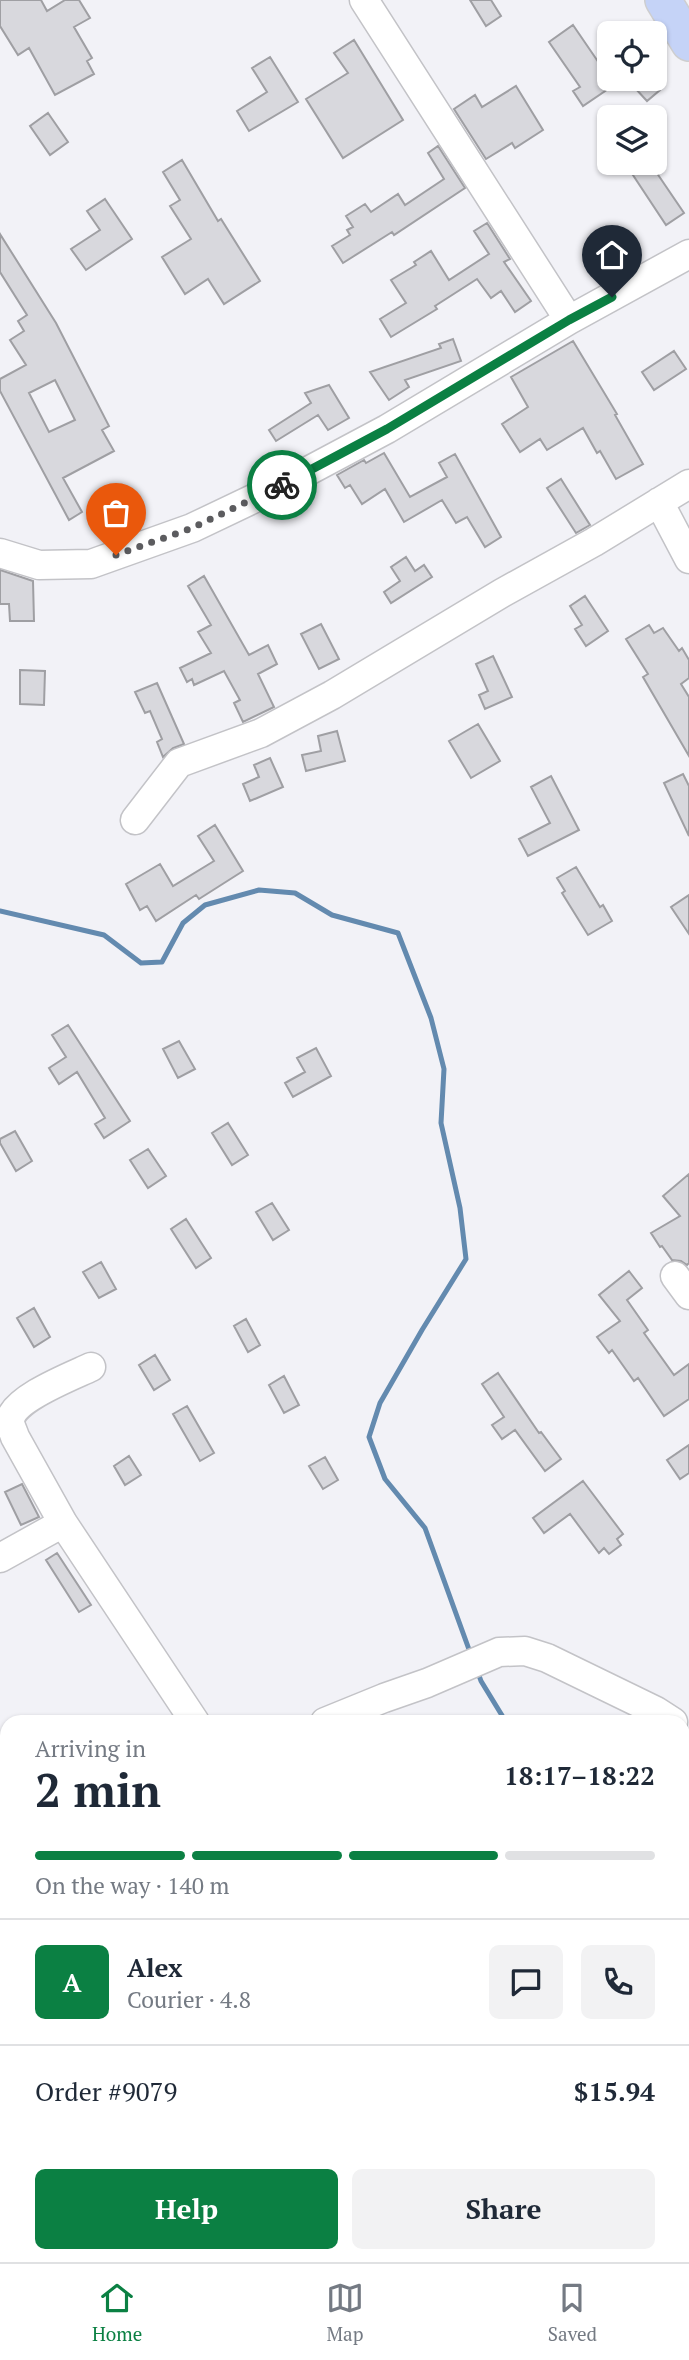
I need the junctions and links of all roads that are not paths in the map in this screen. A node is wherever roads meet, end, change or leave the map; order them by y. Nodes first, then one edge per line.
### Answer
1 (364, 0) edge
2 (663, 0) edge
3 (689, 43) edge
4 (689, 254) edge
5 (569, 320) junction
6 (689, 484) edge
7 (659, 502) junction
8 (0, 553) edge
9 (689, 559) edge
10 (135, 820) dead end
11 (91, 1367) dead end
12 (63, 1523) junction
13 (0, 1558) edge
14 (190, 1715) edge
15 (343, 1715) edge
16 (662, 1715) edge

1 - 5 street
2 - 3 main road
4 - 5 street
5 - 8 street
6 - 7 street
7 - 9 street
7 - 10 street
11 - 12 street
12 - 13 street
12 - 14 street
15 - 16 street

